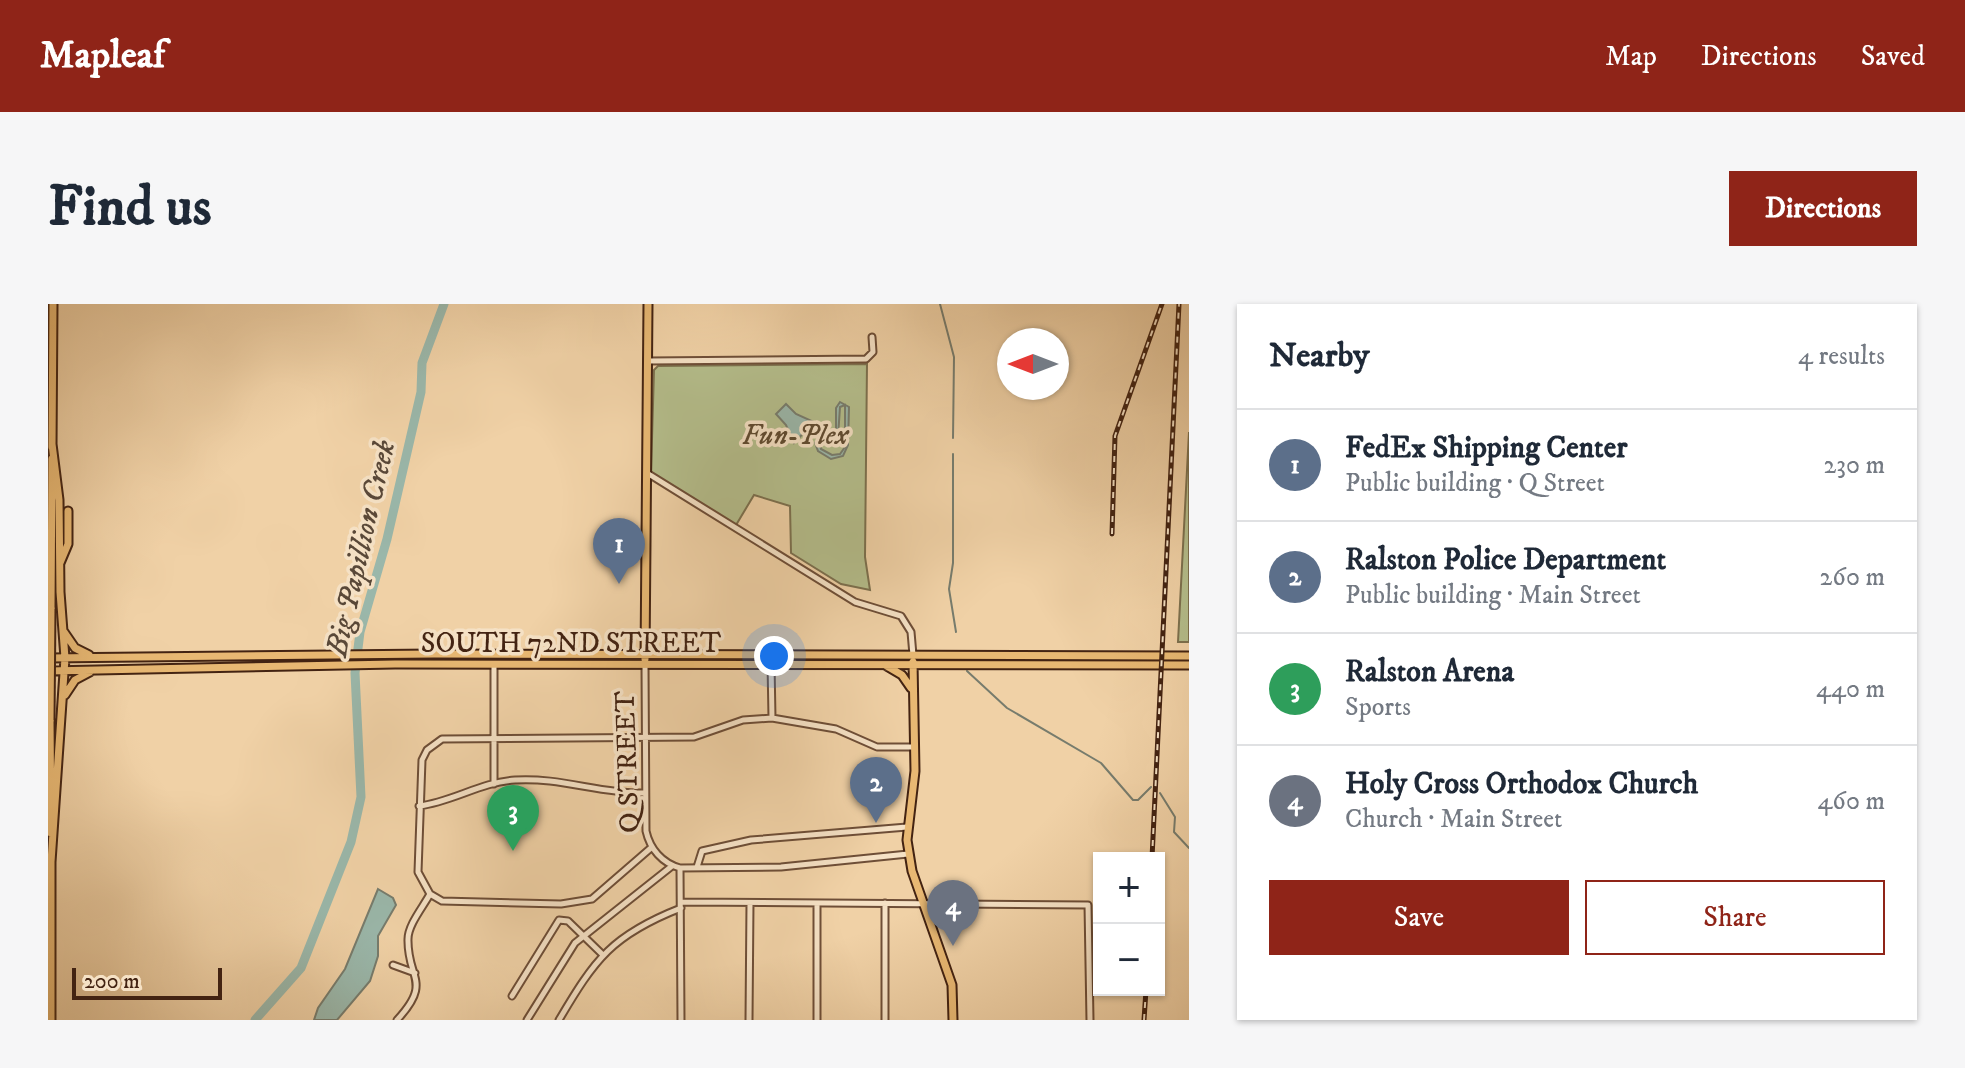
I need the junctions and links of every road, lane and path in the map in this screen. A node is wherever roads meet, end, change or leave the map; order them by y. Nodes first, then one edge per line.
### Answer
1 (53, 304) edge
2 (648, 304) edge
3 (872, 337) dead end
4 (648, 361) junction
5 (52, 444) junction
6 (647, 473) junction
7 (68, 511) dead end
8 (59, 565) junction
9 (62, 623) junction
10 (62, 636) junction
11 (48, 647) edge
12 (772, 655) junction
13 (913, 655) junction
14 (537, 656) junction
15 (645, 656) junction
16 (1189, 656) edge
17 (48, 658) edge
18 (65, 658) junction
19 (110, 659) junction
20 (883, 664) junction
21 (913, 664) junction
22 (494, 665) junction
23 (645, 665) junction
24 (771, 665) junction
25 (1189, 665) edge
26 (111, 669) junction
27 (64, 670) junction
28 (48, 671) edge
29 (48, 681) edge
30 (912, 690) junction
31 (62, 694) junction
32 (61, 704) junction
33 (772, 718) junction
34 (645, 736) junction
35 (493, 737) junction
36 (915, 747) junction
37 (494, 784) junction
38 (645, 793) junction
39 (419, 806) junction
40 (907, 827) junction
41 (652, 847) junction
42 (908, 854) junction
43 (51, 862) junction
44 (672, 865) junction
45 (697, 867) junction
46 (680, 868) junction
47 (430, 894) junction
48 (750, 903) junction
49 (817, 903) junction
50 (885, 903) junction
51 (924, 903) junction
52 (681, 905) junction
53 (584, 934) junction
54 (602, 954) junction
55 (393, 965) dead end
56 (416, 974) junction
57 (512, 996) dead end
58 (51, 1020) edge
59 (397, 1020) edge
60 (527, 1020) edge
61 (559, 1020) edge
62 (681, 1020) edge
63 (749, 1020) edge
64 (817, 1020) edge
65 (885, 1020) edge
66 (953, 1020) edge
67 (1090, 1020) edge

1 - 5 main road
2 - 4 main road, Q STREET
3 - 4 street
4 - 6 main road, Q STREET
5 - 8 main road
5 - 43 main road, bridge
6 - 13 street
6 - 15 main road, Q STREET
7 - 8 main road
8 - 9 main road
9 - 10 main road
9 - 19 main road
10 - 11 main road
10 - 18 main road
12 - 13 main road, SOUTH 72ND STREET
12 - 15 main road, SOUTH 72ND STREET
12 - 24 street
13 - 16 main road, SOUTH 72ND STREET
13 - 21 main road
14 - 15 main road, SOUTH 72ND STREET
14 - 19 main road, SOUTH 72ND STREET
14 - 22 main road
15 - 23 main road, Q STREET
17 - 18 main road, SOUTH 72ND STREET
18 - 19 main road, SOUTH 72ND STREET
18 - 27 main road
20 - 21 main road, SOUTH 72ND STREET
20 - 24 main road, SOUTH 72ND STREET
20 - 30 main road
21 - 25 main road, SOUTH 72ND STREET
21 - 30 main road
22 - 23 main road, SOUTH 72ND STREET
22 - 26 main road, SOUTH 72ND STREET
22 - 35 street
23 - 24 main road, SOUTH 72ND STREET
23 - 34 street, Q STREET
24 - 33 street
26 - 27 main road, SOUTH 72ND STREET
26 - 32 main road
27 - 28 main road, SOUTH 72ND STREET
27 - 31 main road
29 - 31 main road
30 - 36 main road
31 - 32 main road
32 - 43 main road
33 - 34 street
33 - 36 street
34 - 35 street
34 - 38 street, Q STREET
35 - 37 street
35 - 39 street
36 - 40 main road
37 - 38 street
37 - 39 street
38 - 41 street, Q STREET
39 - 47 street
40 - 42 main road
40 - 45 street
41 - 44 street, Q STREET
41 - 47 street
42 - 45 street
42 - 51 main road
43 - 58 main road
44 - 46 street, Q STREET
44 - 53 street
45 - 46 street
46 - 52 street
47 - 56 street
48 - 49 street
48 - 52 street
48 - 63 street
49 - 50 street
49 - 64 street
50 - 51 street
50 - 65 street
51 - 66 main road
51 - 67 street
52 - 54 street
52 - 62 street
53 - 54 street
53 - 57 street
53 - 60 street
54 - 61 street
55 - 56 street
56 - 59 street

